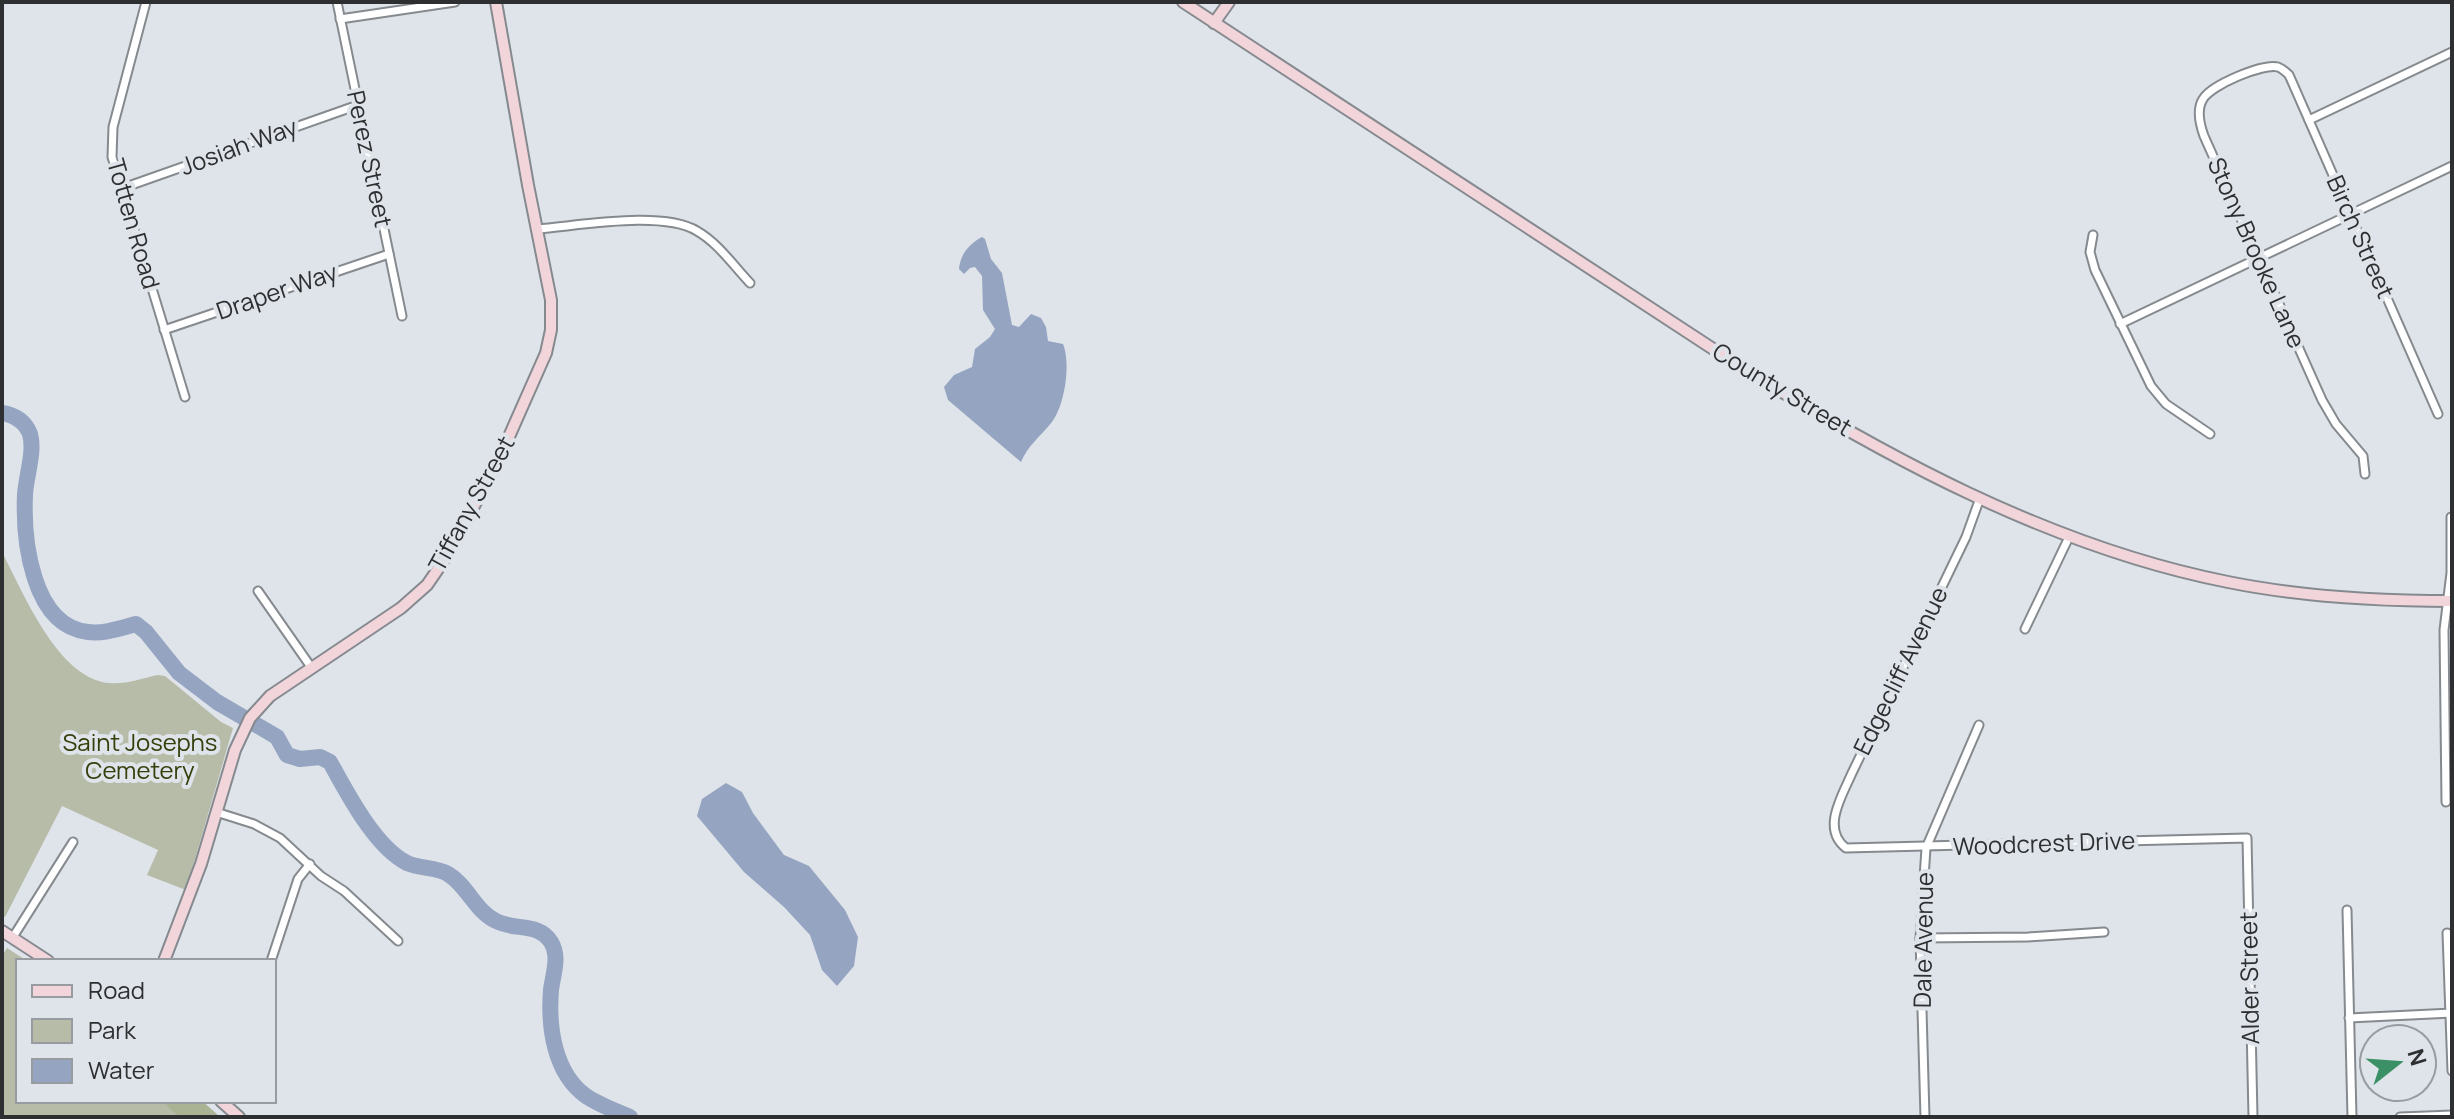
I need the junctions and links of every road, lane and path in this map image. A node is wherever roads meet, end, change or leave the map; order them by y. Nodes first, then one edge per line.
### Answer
1 (146, 2) edge
2 (337, 2) edge
3 (455, 2) edge
4 (496, 2) edge
5 (1183, 2) edge
6 (1229, 2) edge
7 (340, 19) junction
8 (1214, 23) junction
9 (2452, 52) edge
10 (2276, 67) joint
11 (358, 105) junction
12 (2309, 120) junction
13 (2452, 166) edge
14 (120, 189) junction
15 (2350, 215) junction
16 (537, 229) junction
17 (2093, 235) dead end
18 (389, 254) junction
19 (2259, 260) junction
20 (750, 283) dead end
21 (402, 316) dead end
22 (2120, 324) junction
23 (164, 330) junction
24 (185, 397) dead end
25 (2438, 414) dead end
26 (2210, 434) dead end
27 (2365, 474) dead end
28 (1980, 498) junction
29 (2451, 517) edge
30 (2070, 535) junction
31 (258, 591) dead end
32 (2450, 601) edge
33 (2025, 629) dead end
34 (311, 667) junction
35 (1979, 725) dead end
36 (2446, 802) dead end
37 (216, 812) junction
38 (2247, 838) joint
39 (73, 842) dead end
40 (1842, 845) joint
41 (1926, 848) junction
42 (310, 864) junction
43 (2347, 910) dead end
44 (2, 931) edge
45 (2104, 932) dead end
46 (2447, 933) dead end
47 (13, 937) junction
48 (1920, 938) junction
49 (398, 941) dead end
50 (45, 959) edge
51 (165, 959) edge
52 (272, 959) edge
53 (2451, 1014) edge
54 (2349, 1018) junction
55 (2452, 1071) edge
56 (223, 1103) edge
57 (2452, 1115) edge
58 (239, 1117) edge
59 (1925, 1117) edge
60 (2253, 1117) edge
61 (2352, 1117) edge
62 (2400, 1117) edge

1 - 14 street, Totten Road
2 - 7 street, Perez Street
3 - 7 street
4 - 16 main road, Tiffany Street
5 - 8 main road, County Street
6 - 8 main road
7 - 11 street, Perez Street
8 - 28 main road, County Street
9 - 12 street
10 - 12 street, Birch Street
10 - 19 street, Stony Brooke Lane
11 - 14 street, Josiah Way
11 - 18 street, Perez Street
12 - 15 street, Birch Street
13 - 15 street
14 - 23 street, Totten Road
15 - 19 street
15 - 25 street, Birch Street
16 - 20 street
16 - 34 main road, Tiffany Street
17 - 22 street
18 - 21 street, Perez Street
18 - 23 street, Draper Way
19 - 22 street
19 - 27 street, Stony Brooke Lane
22 - 26 street
23 - 24 street, Totten Road
28 - 30 main road, County Street
28 - 40 street, Edgecliff Avenue
29 - 32 street
30 - 32 main road, County Street
30 - 33 street
31 - 34 street
32 - 36 street
34 - 37 main road, Tiffany Street
35 - 41 street, Dale Avenue
37 - 42 street
37 - 51 main road, Tiffany Street
38 - 41 street, Woodcrest Drive
38 - 60 street, Alder Street
39 - 47 street
40 - 41 street, Woodcrest Drive
41 - 48 street, Dale Avenue
42 - 49 street
42 - 52 street
43 - 54 street
44 - 47 main road
45 - 48 street
46 - 53 street
47 - 50 main road
48 - 59 street, Dale Avenue
53 - 54 street
53 - 55 street
54 - 61 street
56 - 58 main road
57 - 62 street

